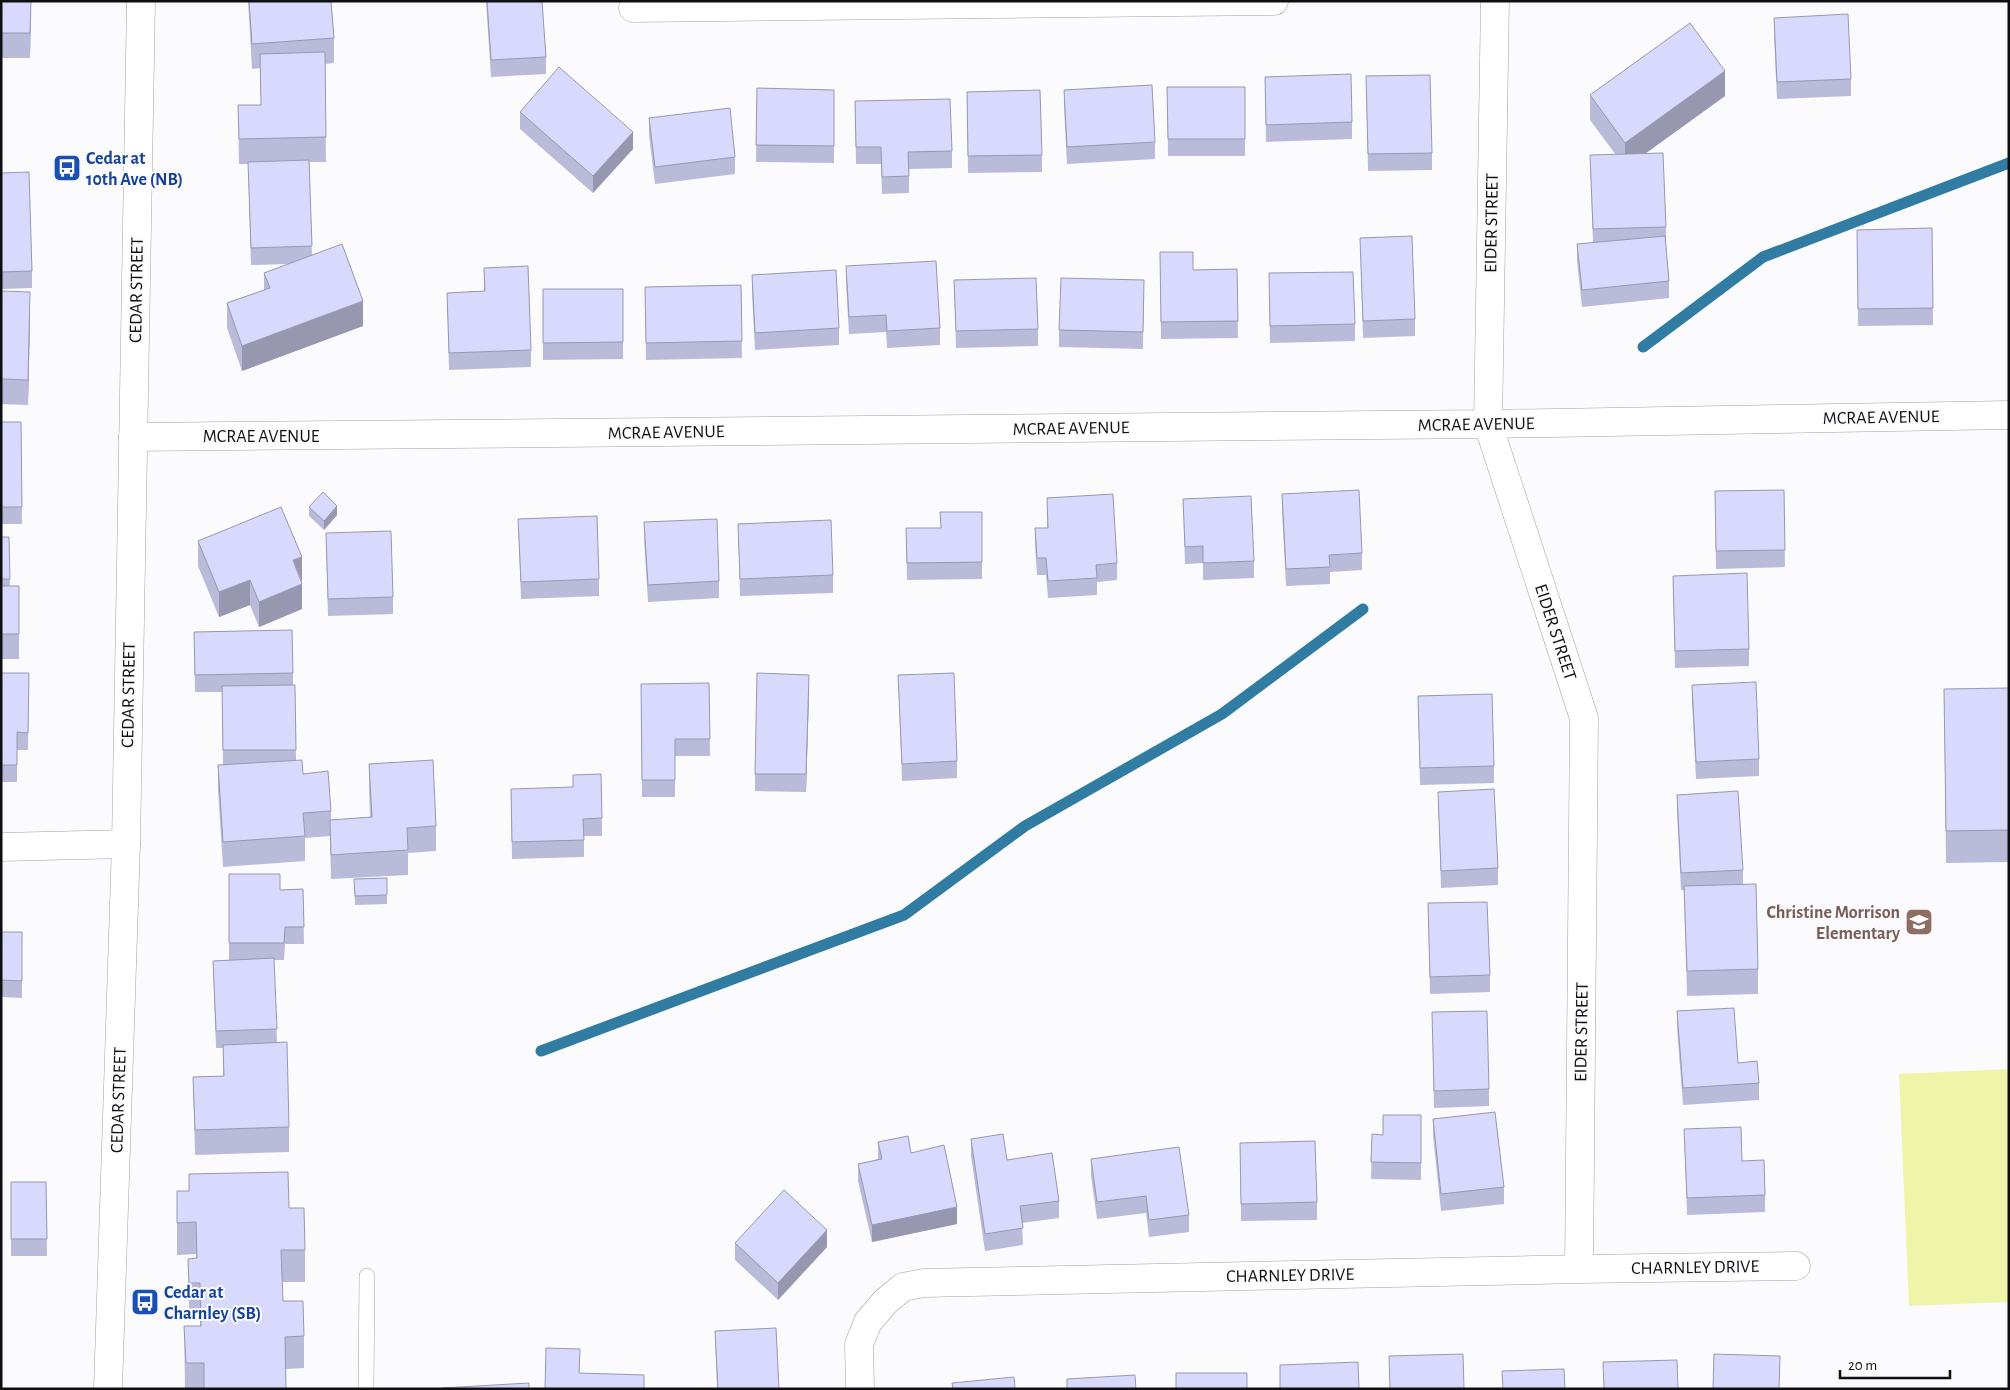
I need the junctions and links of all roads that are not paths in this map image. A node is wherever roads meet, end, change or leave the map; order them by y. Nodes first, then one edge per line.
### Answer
1 (141, 1) edge
2 (1274, 1) edge
3 (1495, 1) edge
4 (633, 8) dead end
5 (2009, 415) edge
6 (1488, 424) junction
7 (133, 437) junction
8 (126, 844) junction
9 (1, 846) edge
10 (1796, 1266) dead end
11 (1579, 1269) junction
12 (367, 1276) dead end
13 (108, 1389) edge
14 (366, 1389) edge
15 (860, 1389) edge

1 - 7 street, CEDAR STREET
2 - 4 street
3 - 6 street, EIDER STREET
5 - 6 street, MCRAE AVENUE
6 - 7 street, MCRAE AVENUE
6 - 11 street, EIDER STREET
7 - 8 street, CEDAR STREET
8 - 9 street
8 - 13 street, CEDAR STREET
10 - 11 street, CHARNLEY DRIVE
11 - 15 street, CHARNLEY DRIVE
12 - 14 lane

